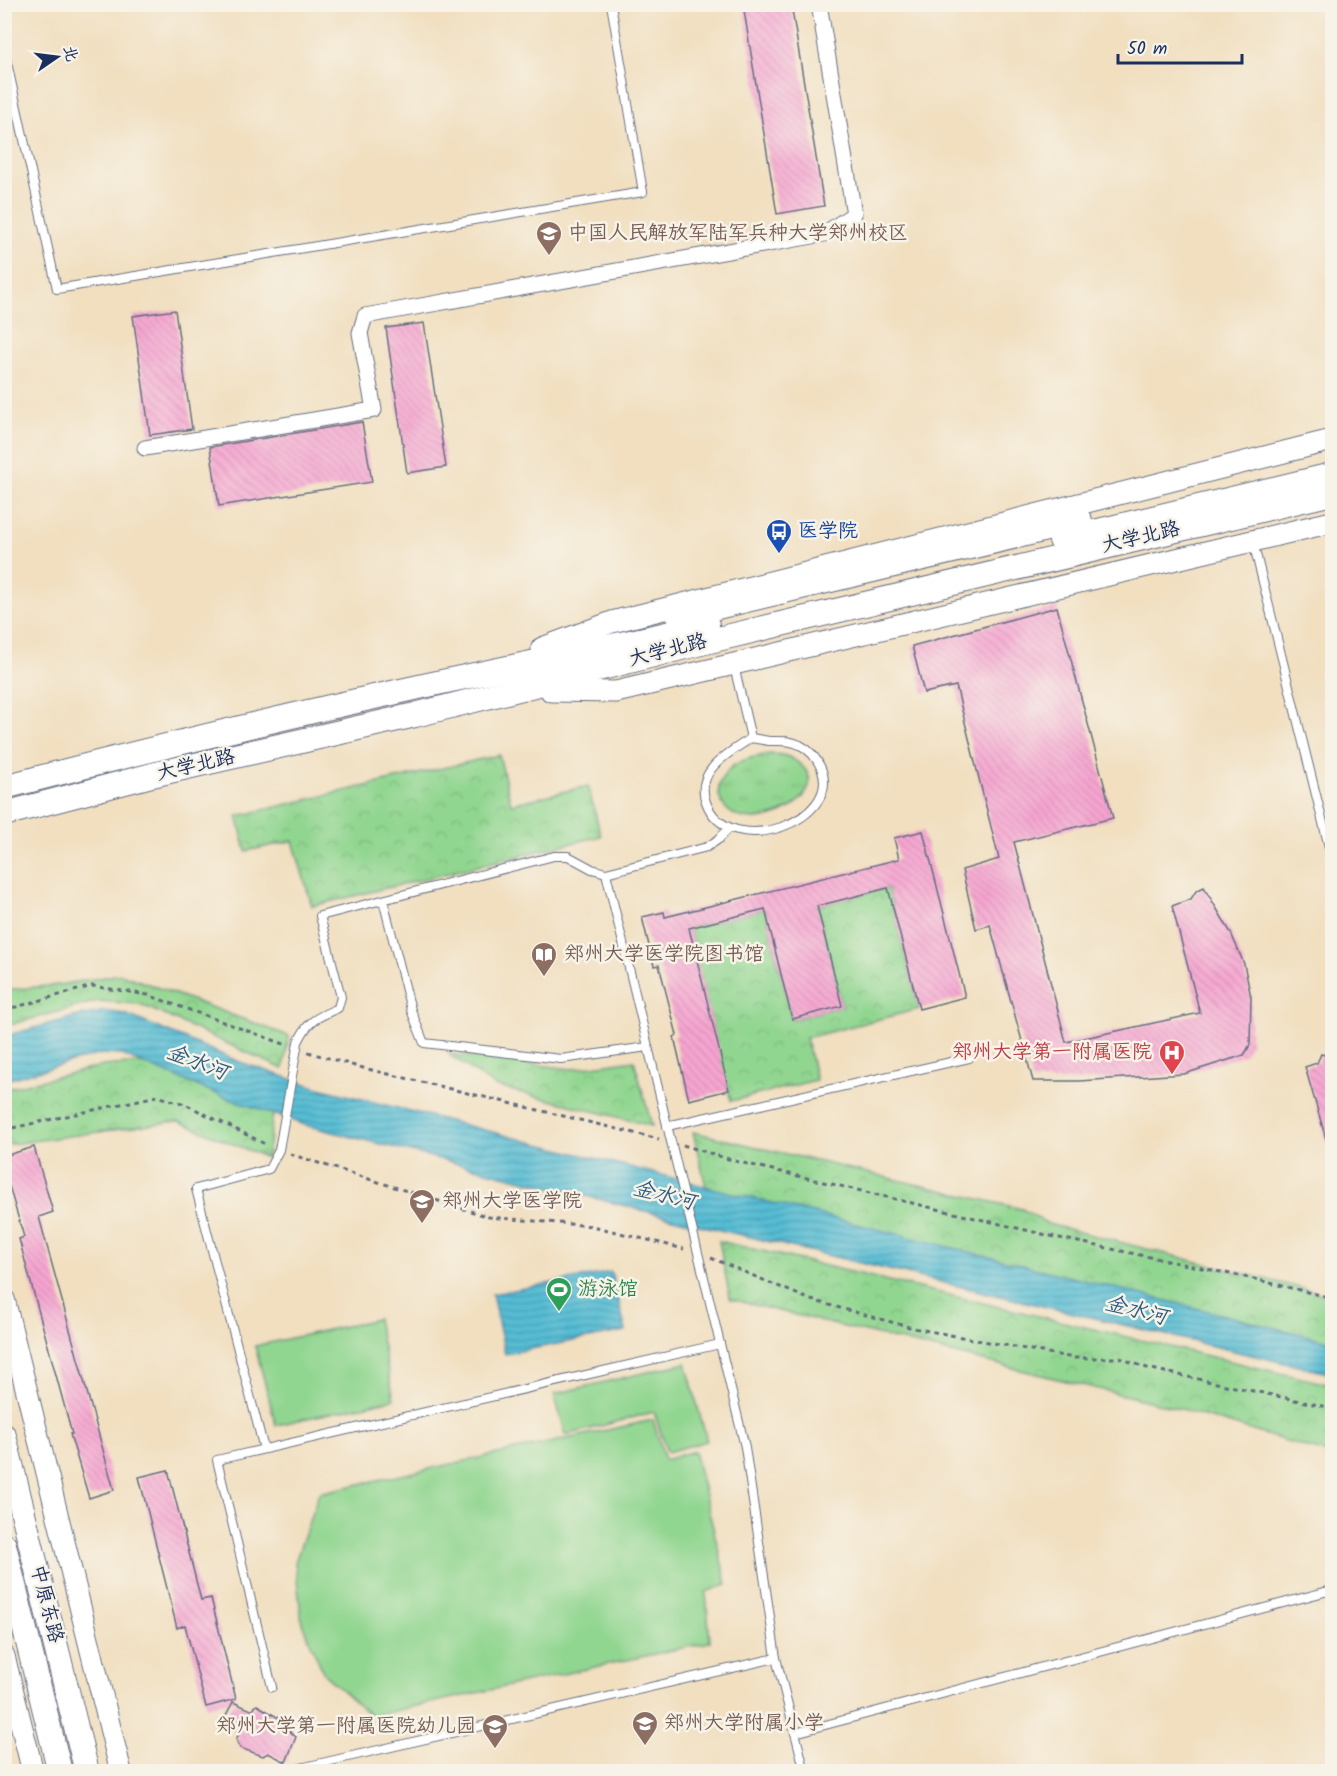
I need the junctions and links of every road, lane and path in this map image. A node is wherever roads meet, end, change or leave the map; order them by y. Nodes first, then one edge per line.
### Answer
1 (610, 4) edge
2 (819, 4) edge
3 (4, 49) edge
4 (1332, 440) edge
5 (145, 448) dead end
6 (1332, 459) edge
7 (1332, 475) edge
8 (1332, 493) edge
9 (1332, 504) edge
10 (1332, 522) edge
11 (1252, 541) junction
12 (699, 635) junction
13 (542, 648) junction
14 (733, 664) junction
15 (411, 689) junction
16 (551, 692) junction
17 (415, 715) junction
18 (751, 738) junction
19 (4, 787) edge
20 (4, 814) edge
21 (729, 828) junction
22 (1332, 859) edge
23 (606, 873) junction
24 (383, 900) junction
25 (648, 1047) junction
26 (969, 1058) dead end
27 (667, 1126) junction
28 (4, 1127) edge
29 (279, 1150) junction
30 (698, 1253) junction
31 (4, 1299) edge
32 (720, 1344) junction
33 (1332, 1408) edge
34 (4, 1436) edge
35 (264, 1449) junction
36 (4, 1545) edge
37 (1332, 1590) edge
38 (4, 1656) edge
39 (776, 1658) junction
40 (272, 1687) dead end
41 (795, 1733) junction
42 (33, 1772) edge
43 (60, 1772) edge
44 (87, 1772) edge
45 (121, 1772) edge
46 (283, 1772) edge
47 (805, 1772) edge

1 - 3 lane
2 - 5 street
4 - 13 street
6 - 13 main road
7 - 12 main road, 大学北路
8 - 12 main road, 大学北路
9 - 16 main road
10 - 11 street
11 - 14 street
11 - 22 lane
12 - 15 main road, 大学北路
12 - 17 main road, 大学北路
13 - 15 main road
14 - 16 street
14 - 18 lane
15 - 19 main road, 大学北路
16 - 17 main road
17 - 20 main road, 大学北路
18 - 21 lane
18 - 21 lane
21 - 23 lane
23 - 24 lane
23 - 25 lane
24 - 25 lane
24 - 29 lane
25 - 27 lane
26 - 27 lane
27 - 30 lane
28 - 29 path
29 - 30 path
29 - 35 lane
30 - 32 lane
30 - 33 path
31 - 45 street
32 - 35 lane
32 - 39 lane
34 - 44 main road, 中原东路
35 - 40 lane
36 - 43 main road, 中原东路
37 - 41 lane
38 - 42 street
39 - 41 lane
39 - 46 lane
41 - 47 lane

